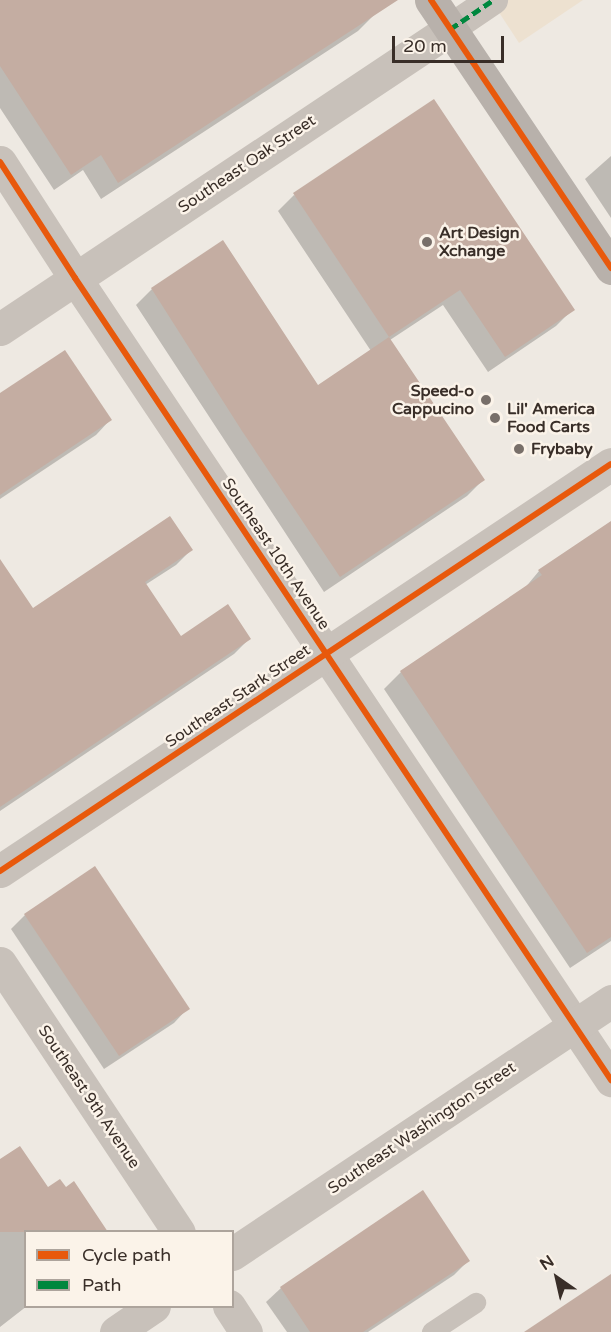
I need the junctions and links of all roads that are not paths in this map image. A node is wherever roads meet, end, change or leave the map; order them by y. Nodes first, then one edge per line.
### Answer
1 (431, 0) edge
2 (494, 0) edge
3 (450, 29) junction
4 (0, 162) edge
5 (611, 268) edge
6 (75, 278) junction
7 (0, 329) edge
8 (611, 464) edge
9 (326, 653) junction
10 (0, 871) edge
11 (0, 963) edge
12 (611, 1001) edge
13 (574, 1026) junction
14 (611, 1080) edge
15 (178, 1230) edge
16 (234, 1253) edge
17 (476, 1303) dead end
18 (151, 1308) edge
19 (230, 1308) edge
20 (116, 1332) edge
21 (246, 1332) edge
22 (432, 1332) edge

1 - 3 main road
2 - 3 street, Southeast Oak Street
3 - 5 main road
3 - 6 street, Southeast Oak Street
4 - 6 street, Southeast 10th Avenue
6 - 7 street, Southeast Oak Street
6 - 9 street, Southeast 10th Avenue
8 - 9 street, Southeast Stark Street
9 - 10 street, Southeast Stark Street
9 - 13 street, Southeast 10th Avenue
11 - 15 street, Southeast 9th Avenue
12 - 13 street, Southeast Washington Street
13 - 14 street, Southeast 10th Avenue
13 - 16 street, Southeast Washington Street
17 - 22 lane
18 - 20 street
19 - 21 street

